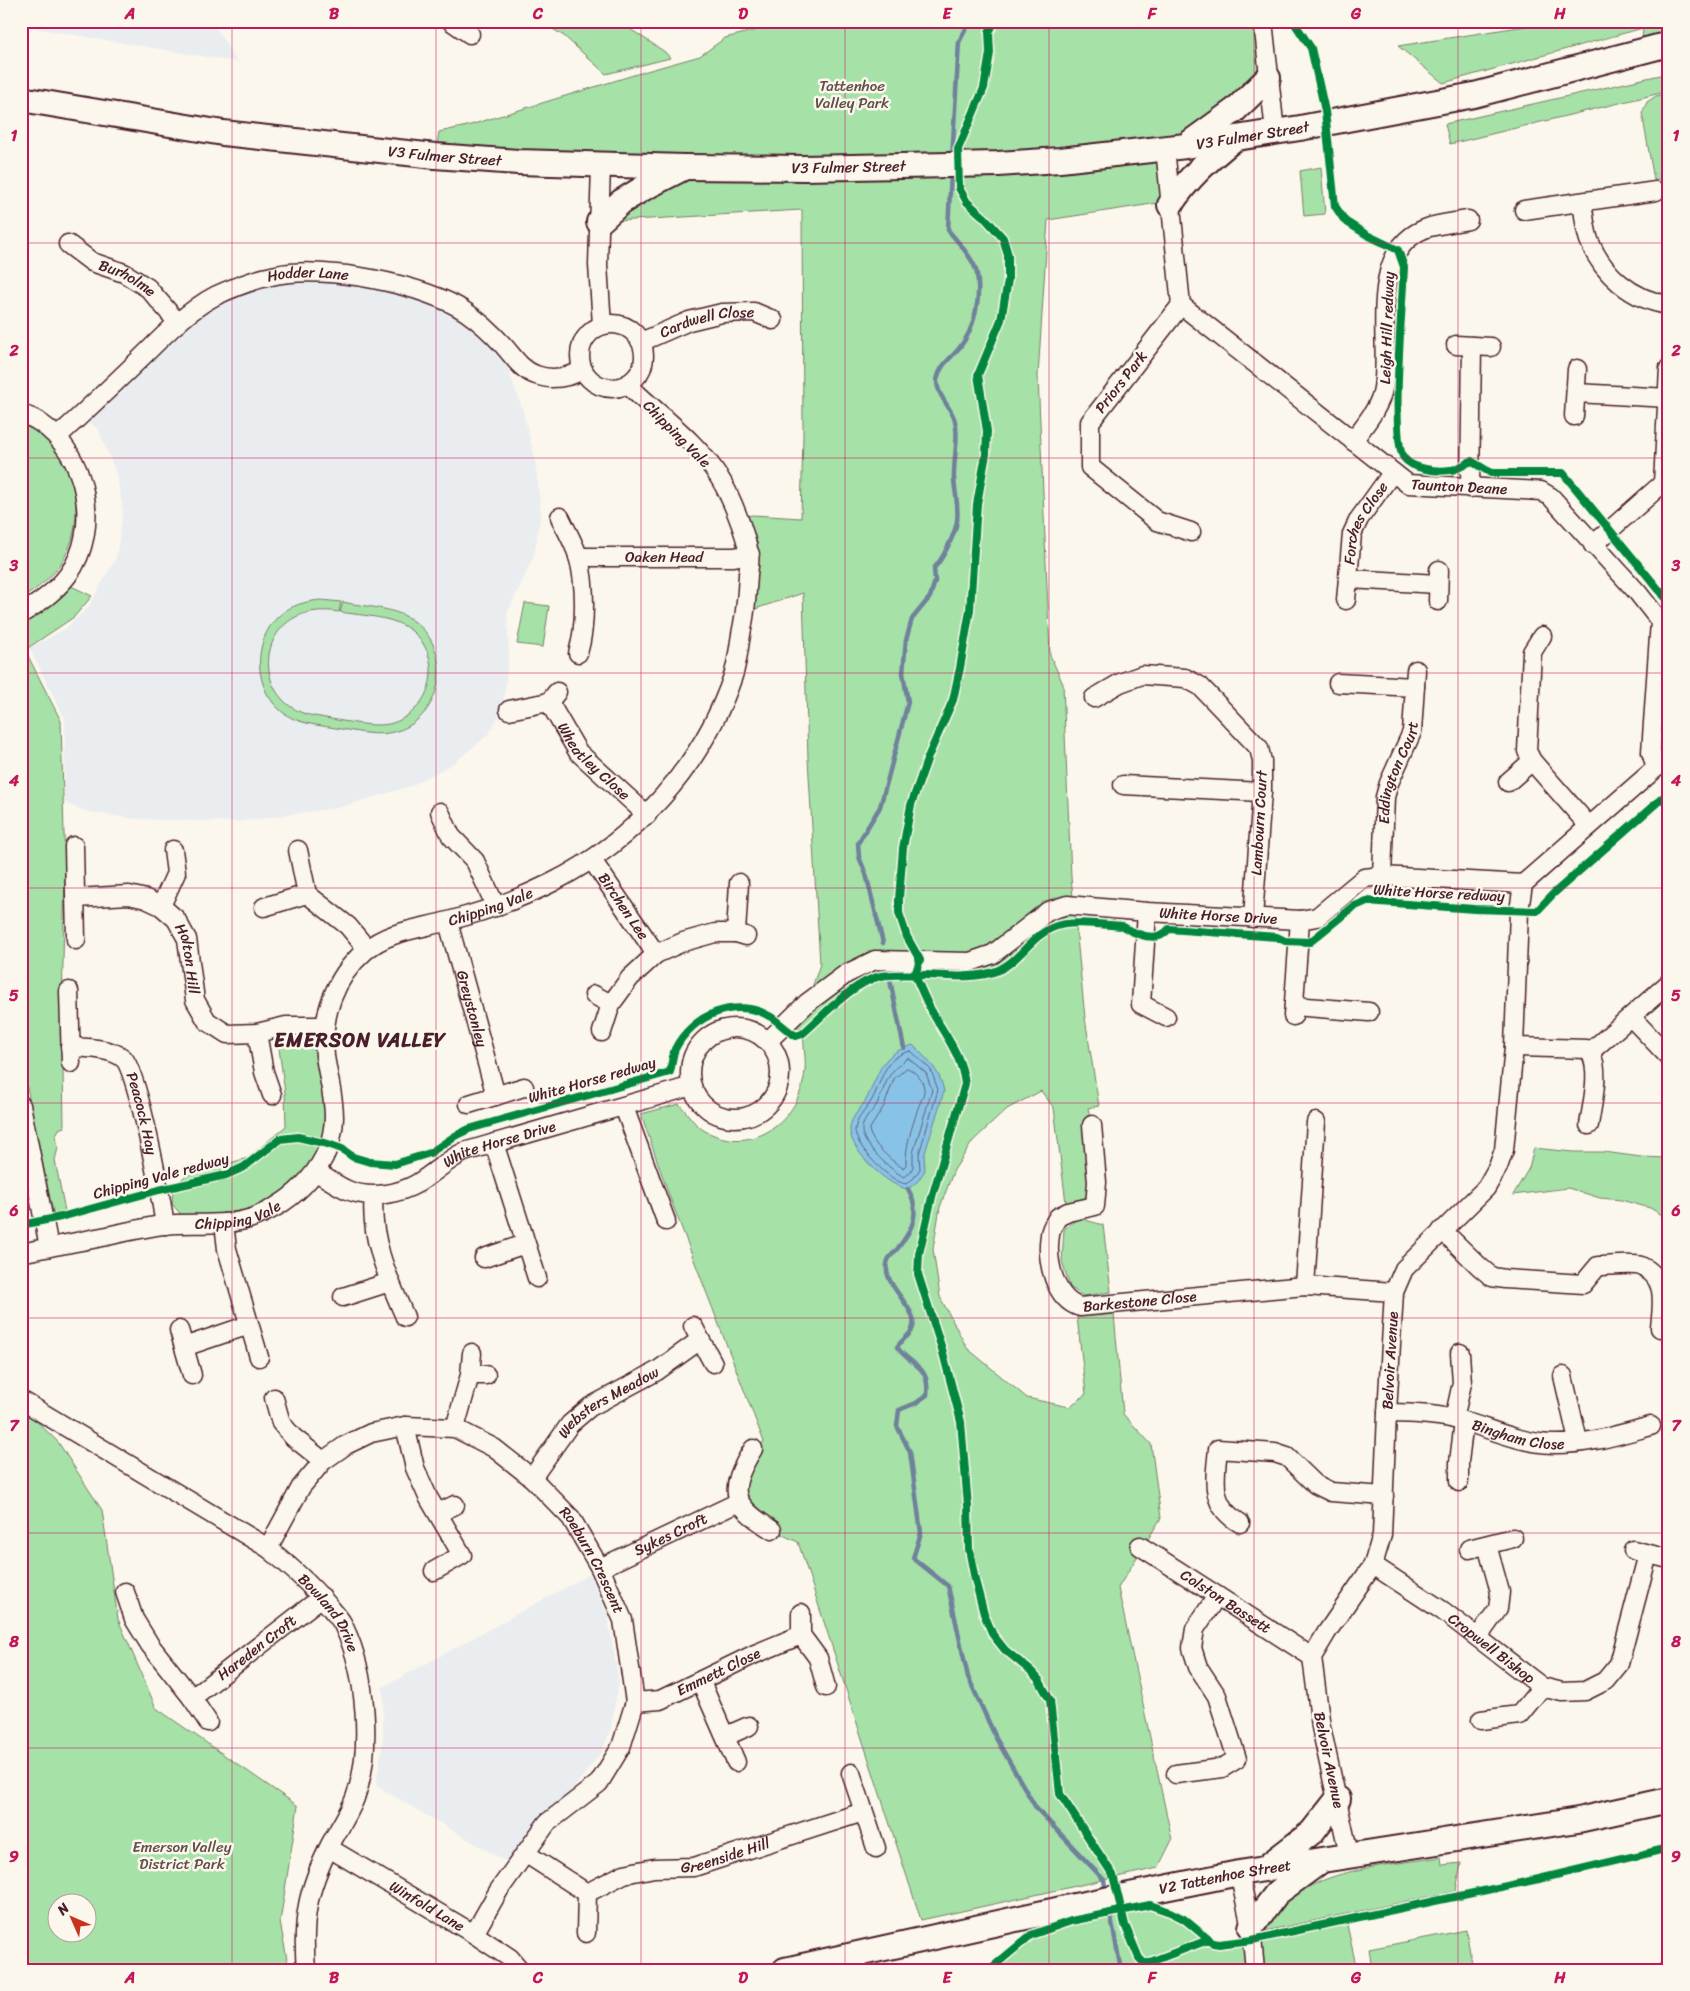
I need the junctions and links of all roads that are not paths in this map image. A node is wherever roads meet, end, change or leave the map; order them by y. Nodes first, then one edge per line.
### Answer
1 (451, 21) edge
2 (1263, 21) edge
3 (470, 34) dead end
4 (1669, 44) edge
5 (1268, 78) junction
6 (21, 99) edge
7 (1275, 132) junction
8 (1236, 138) junction
9 (1175, 147) junction
10 (601, 165) junction
11 (684, 167) junction
12 (1656, 191) dead end
13 (1582, 202) junction
14 (1170, 205) junction
15 (1524, 210) dead end
16 (1468, 220) dead end
17 (599, 222) junction
18 (68, 244) dead end
19 (1181, 305) junction
20 (1669, 305) edge
21 (773, 320) dead end
22 (178, 323) junction
23 (602, 325) junction
24 (641, 342) junction
25 (1491, 347) dead end
26 (1669, 368) edge
27 (1577, 369) dead end
28 (583, 370) junction
29 (627, 384) junction
30 (1576, 393) junction
31 (1668, 397) edge
32 (21, 414) edge
33 (1574, 416) dead end
34 (57, 437) junction
35 (1353, 441) junction
36 (1392, 472) junction
37 (1666, 486) edge
38 (1470, 488) junction
39 (560, 518) dead end
40 (1190, 532) dead end
41 (1593, 545) junction
42 (750, 554) junction
43 (578, 556) junction
44 (1349, 578) junction
45 (1438, 585) dead end
46 (1346, 600) dead end
47 (21, 614) edge
48 (1542, 636) dead end
49 (577, 645) dead end
50 (1337, 683) dead end
51 (1094, 698) dead end
52 (509, 710) dead end
53 (1532, 761) junction
54 (1662, 768) edge
55 (1508, 782) dead end
56 (1123, 785) dead end
57 (1262, 792) junction
58 (440, 812) dead end
59 (647, 815) junction
60 (1589, 826) junction
61 (74, 846) dead end
62 (173, 850) dead end
63 (298, 850) dead end
64 (592, 860) junction
65 (1382, 876) junction
66 (739, 883) dead end
67 (1523, 884) junction
68 (307, 894) junction
69 (76, 898) junction
70 (161, 906) junction
71 (264, 907) dead end
72 (496, 907) junction
73 (1147, 912) junction
74 (1253, 918) junction
75 (1300, 920) junction
76 (448, 922) junction
77 (76, 940) dead end
78 (367, 949) junction
79 (656, 954) junction
80 (1669, 983) edge
81 (69, 991) dead end
82 (594, 995) dead end
83 (611, 1004) junction
84 (1369, 1012) dead end
85 (1166, 1017) dead end
86 (1631, 1017) junction
87 (325, 1026) junction
88 (602, 1032) dead end
89 (258, 1033) junction
90 (768, 1041) junction
91 (1514, 1047) junction
92 (1590, 1052) junction
93 (1669, 1058) edge
94 (692, 1086) junction
95 (524, 1088) dead end
96 (272, 1095) dead end
97 (496, 1096) junction
98 (469, 1104) dead end
99 (21, 1105) edge
100 (624, 1107) junction
101 (1316, 1122) dead end
102 (1092, 1125) dead end
103 (1589, 1125) dead end
104 (24, 1133) edge
105 (494, 1143) junction
106 (316, 1172) junction
107 (374, 1196) junction
108 (666, 1221) dead end
109 (224, 1223) junction
110 (166, 1225) junction
111 (1442, 1230) junction
112 (525, 1244) junction
113 (49, 1247) junction
114 (21, 1253) edge
115 (484, 1258) dead end
116 (536, 1278) dead end
117 (390, 1282) junction
118 (1305, 1286) junction
119 (1394, 1292) junction
120 (343, 1298) dead end
121 (405, 1317) dead end
122 (249, 1324) junction
123 (1657, 1328) edge
124 (472, 1353) dead end
125 (1460, 1353) dead end
126 (259, 1357) dead end
127 (713, 1362) dead end
128 (192, 1375) dead end
129 (1563, 1376) dead end
130 (274, 1398) dead end
131 (21, 1400) edge
132 (1387, 1412) junction
133 (1459, 1420) junction
134 (405, 1426) junction
135 (1650, 1426) dead end
136 (455, 1428) junction
137 (1578, 1441) junction
138 (753, 1449) dead end
139 (323, 1461) junction
140 (532, 1478) junction
141 (1459, 1482) dead end
142 (1384, 1496) junction
143 (739, 1502) junction
144 (455, 1505) dead end
145 (438, 1513) junction
146 (1240, 1522) dead end
147 (772, 1530) dead end
148 (1513, 1538) dead end
149 (1487, 1545) junction
150 (1140, 1546) dead end
151 (268, 1548) junction
152 (1469, 1550) dead end
153 (1648, 1554) dead end
154 (1373, 1565) junction
155 (600, 1568) junction
156 (434, 1571) dead end
157 (125, 1592) dead end
158 (1218, 1596) junction
159 (322, 1597) junction
160 (801, 1613) dead end
161 (801, 1635) junction
162 (1478, 1637) junction
163 (1312, 1657) junction
164 (701, 1682) junction
165 (826, 1687) dead end
166 (1542, 1687) junction
167 (192, 1698) junction
168 (635, 1702) junction
169 (1481, 1720) dead end
170 (208, 1722) dead end
171 (749, 1726) dead end
172 (726, 1736) junction
173 (736, 1762) dead end
174 (851, 1773) dead end
175 (1176, 1774) dead end
176 (1338, 1799) junction
177 (1669, 1800) edge
178 (863, 1812) junction
179 (329, 1848) junction
180 (876, 1848) dead end
181 (525, 1853) junction
182 (1349, 1856) junction
183 (1319, 1862) junction
184 (1262, 1870) junction
185 (1238, 1873) junction
186 (587, 1893) junction
187 (1251, 1926) junction
188 (586, 1933) dead end
189 (474, 1934) junction
190 (306, 1970) edge
191 (520, 1970) edge
192 (785, 1970) edge
193 (1255, 1970) edge

1 - 3 street
2 - 5 street
4 - 7 street, V3 Fulmer Street
5 - 7 street
5 - 9 street
6 - 10 street, V3 Fulmer Street
7 - 8 street, V3 Fulmer Street
8 - 9 street, V3 Fulmer Street
8 - 14 street
9 - 11 street, V3 Fulmer Street
9 - 14 street
10 - 11 street, V3 Fulmer Street
10 - 17 street
11 - 17 street
12 - 13 street
13 - 15 street
13 - 20 street
14 - 19 street
16 - 35 street
17 - 23 street
18 - 22 street, Burholme
19 - 35 street, Taunton Deane
19 - 40 street, Priors Park
21 - 24 street, Cardwell Close
22 - 28 street, Hodder Lane
22 - 34 street, Hodder Lane
23 - 24 street
23 - 28 street
24 - 29 street
25 - 38 street
26 - 31 street
27 - 30 street
28 - 29 street
29 - 42 street, Chipping Vale
30 - 31 street
30 - 33 street
31 - 37 street
32 - 34 street
34 - 47 street
35 - 36 street, Taunton Deane
36 - 38 street, Taunton Deane
36 - 44 street, Forches Close
37 - 41 street
38 - 41 street, Taunton Deane
39 - 43 street
41 - 54 street, Taunton Deane
42 - 43 street, Oaken Head
42 - 59 street, Chipping Vale
43 - 49 street
44 - 45 street, Forches Close
44 - 46 street, Forches Close
48 - 53 street
50 - 65 street, Eddington Court
51 - 57 street, Lambourn Court
52 - 59 street, Wheatley Close
53 - 55 street
53 - 60 street
54 - 60 street
56 - 57 street
57 - 74 street, Lambourn Court
58 - 72 street
59 - 64 street, Chipping Vale
60 - 67 street
61 - 69 street
62 - 70 street, Holton Hill
63 - 68 street
64 - 72 street, Chipping Vale
64 - 79 street, Birchen Lee
65 - 67 street, White Horse Drive
65 - 75 street, White Horse Drive
66 - 79 street, Birchen Lee
67 - 91 street, Belvoir Avenue
68 - 71 street
68 - 78 street
69 - 70 street, Holton Hill
69 - 77 street
70 - 89 street, Holton Hill
72 - 76 street, Chipping Vale
73 - 74 street, White Horse Drive
73 - 85 street
73 - 90 street, White Horse Drive
74 - 75 street, White Horse Drive
75 - 84 street
76 - 78 street, Chipping Vale
76 - 97 street, Greystonley
78 - 87 street, Chipping Vale
79 - 83 street, Birchen Lee
80 - 86 street
81 - 110 street, Peacock Hay
82 - 83 street
83 - 88 street, Birchen Lee
86 - 92 street
86 - 93 street
87 - 89 street, Holton Hill
87 - 106 street, Chipping Vale
89 - 96 street
90 - 94 street
90 - 94 street
91 - 92 street
91 - 111 street, Belvoir Avenue
92 - 103 street
94 - 100 street, White Horse Drive
95 - 97 street
97 - 98 street
99 - 104 street
100 - 105 street, White Horse Drive
100 - 108 street
101 - 118 street
102 - 118 street, Barkestone Close
104 - 113 street
105 - 107 street, White Horse Drive
105 - 112 street
106 - 107 street, White Horse Drive
106 - 109 street, Chipping Vale
107 - 117 street
109 - 110 street, Chipping Vale
109 - 122 street
110 - 113 street, Chipping Vale
111 - 119 street, Belvoir Avenue
111 - 123 street
112 - 115 street
112 - 116 street
113 - 114 street, Chipping Vale
117 - 120 street
117 - 121 street
118 - 119 street, Barkestone Close
119 - 132 street, Belvoir Avenue
122 - 126 street
122 - 128 street
124 - 136 street
125 - 133 street
127 - 140 street, Websters Meadow
129 - 137 street
130 - 139 street
131 - 151 street, Bowland Drive
132 - 133 street, Bingham Close
132 - 142 street, Belvoir Avenue
133 - 137 street, Bingham Close
133 - 141 street
134 - 136 street, Roeburn Crescent
134 - 139 street, Roeburn Crescent
134 - 145 street
135 - 137 street, Bingham Close
136 - 140 street, Roeburn Crescent
138 - 143 street
139 - 151 street, Roeburn Crescent
140 - 155 street, Roeburn Crescent
142 - 146 street
142 - 154 street, Belvoir Avenue
143 - 147 street
143 - 155 street, Sykes Croft
144 - 145 street
145 - 156 street
148 - 149 street
149 - 152 street
149 - 162 street
150 - 158 street, Colston Bassett
151 - 159 street, Bowland Drive
153 - 166 street, Cropwell Bishop
154 - 162 street, Cropwell Bishop
154 - 163 street, Belvoir Avenue
155 - 168 street, Roeburn Crescent
157 - 167 street
158 - 163 street, Colston Bassett
158 - 175 street
159 - 167 street, Hareden Croft
159 - 179 street, Bowland Drive
160 - 161 street
161 - 164 street, Emmett Close
161 - 165 street
162 - 166 street, Cropwell Bishop
163 - 176 street, Belvoir Avenue
164 - 168 street, Emmett Close
164 - 172 street
166 - 169 street
167 - 170 street
168 - 181 street, Roeburn Crescent
171 - 172 street
172 - 173 street
174 - 178 street
176 - 182 street, Belvoir Avenue
176 - 184 street
177 - 182 street, V2 Tattenhoe Street
178 - 180 street
178 - 186 street, Greenside Hill
179 - 189 street, Winfold Lane
179 - 190 street, Bowland Drive
181 - 186 street
181 - 189 street, Roeburn Crescent
182 - 183 street, V2 Tattenhoe Street
183 - 184 street, V2 Tattenhoe Street
183 - 187 street
184 - 185 street, V2 Tattenhoe Street
185 - 187 street
185 - 192 street, V2 Tattenhoe Street
186 - 188 street
187 - 193 street
189 - 191 street, Winfold Lane

